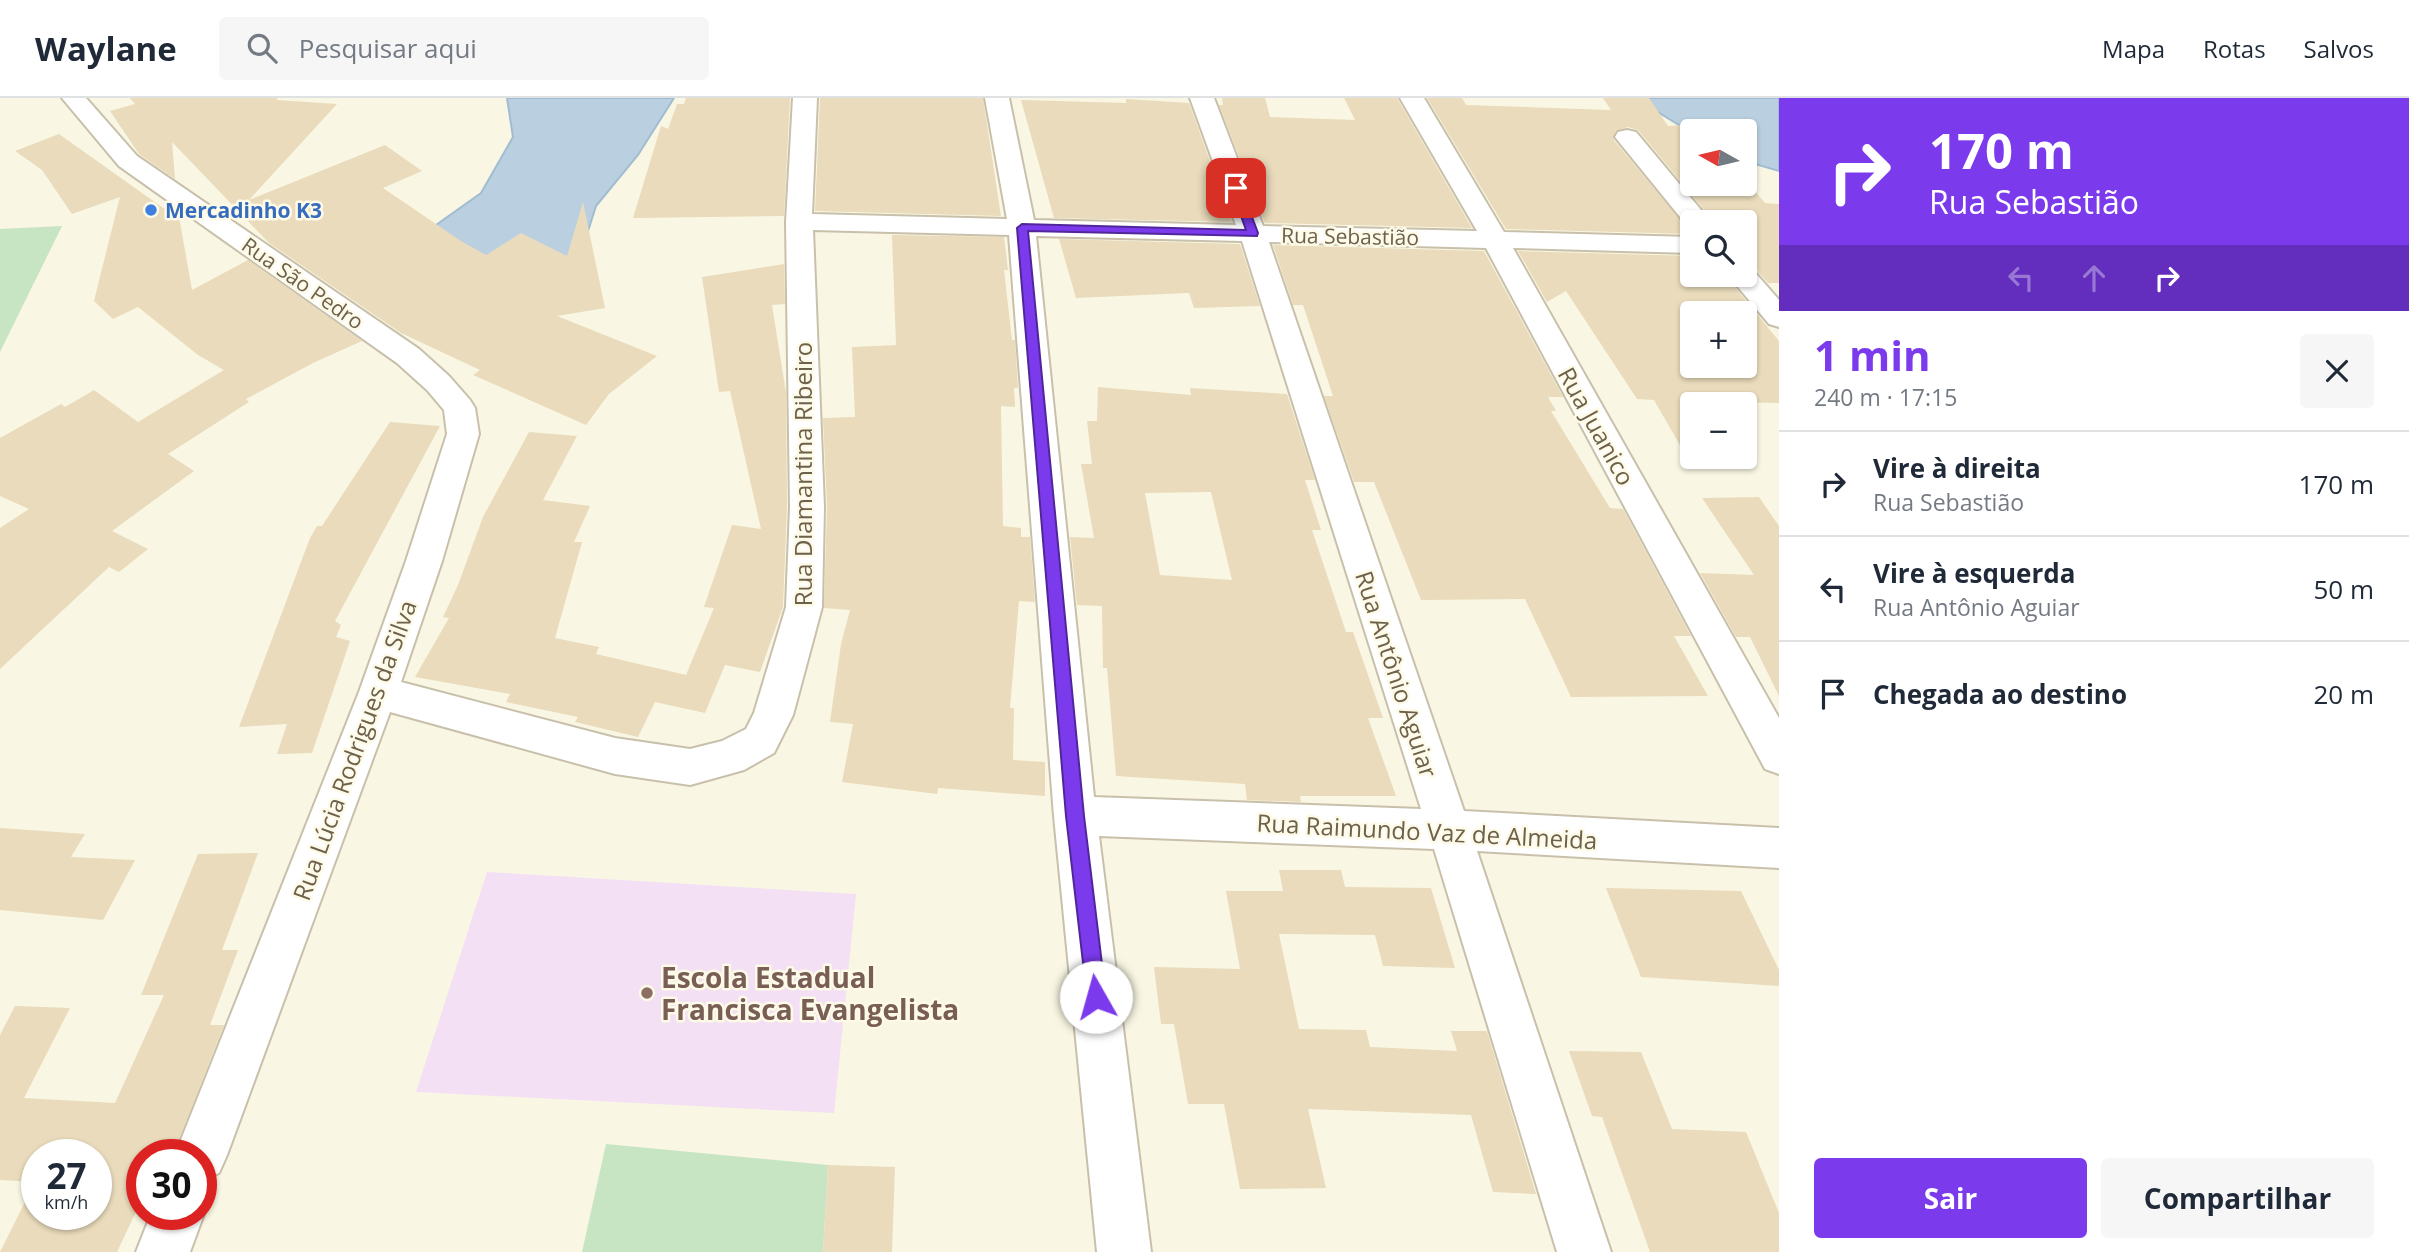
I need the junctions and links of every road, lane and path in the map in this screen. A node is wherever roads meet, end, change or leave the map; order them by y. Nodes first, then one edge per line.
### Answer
1 (74, 98) edge
2 (805, 98) edge
3 (997, 98) edge
4 (1202, 98) edge
5 (1412, 98) edge
6 (1627, 137) dead end
7 (1688, 210) edge
8 (799, 222) junction
9 (1022, 228) junction
10 (1253, 233) junction
11 (1495, 240) junction
12 (1680, 245) edge
13 (1752, 287) edge
14 (1779, 318) edge
15 (408, 356) joint
16 (378, 692) junction
17 (1779, 756) edge
18 (1075, 816) junction
19 (1449, 830) junction
20 (1779, 848) edge
21 (207, 1139) edge
22 (172, 1230) edge
23 (163, 1252) edge
24 (1124, 1252) edge
25 (1584, 1252) edge

1 - 15 street, Rua São Pedro
2 - 8 street, Rua Diamantina Ribeiro
3 - 9 street
4 - 10 street, Rua Antônio Aguiar
5 - 11 street, Rua Juanico
6 - 7 street
8 - 9 street, Rua Sebastião
8 - 16 street, Rua Diamantina Ribeiro
9 - 10 street, Rua Sebastião
9 - 18 street
10 - 11 street, Rua Sebastião
10 - 19 street, Rua Antônio Aguiar
11 - 12 street, Rua Sebastião
11 - 17 street, Rua Juanico
13 - 14 street
15 - 16 street, Rua Lúcia Rodrigues da Silva
16 - 21 street, Rua Lúcia Rodrigues da Silva
18 - 19 street, Rua Raimundo Vaz de Almeida
18 - 24 street
19 - 20 street, Rua Raimundo Vaz de Almeida
19 - 25 street, Rua Antônio Aguiar
22 - 23 street

